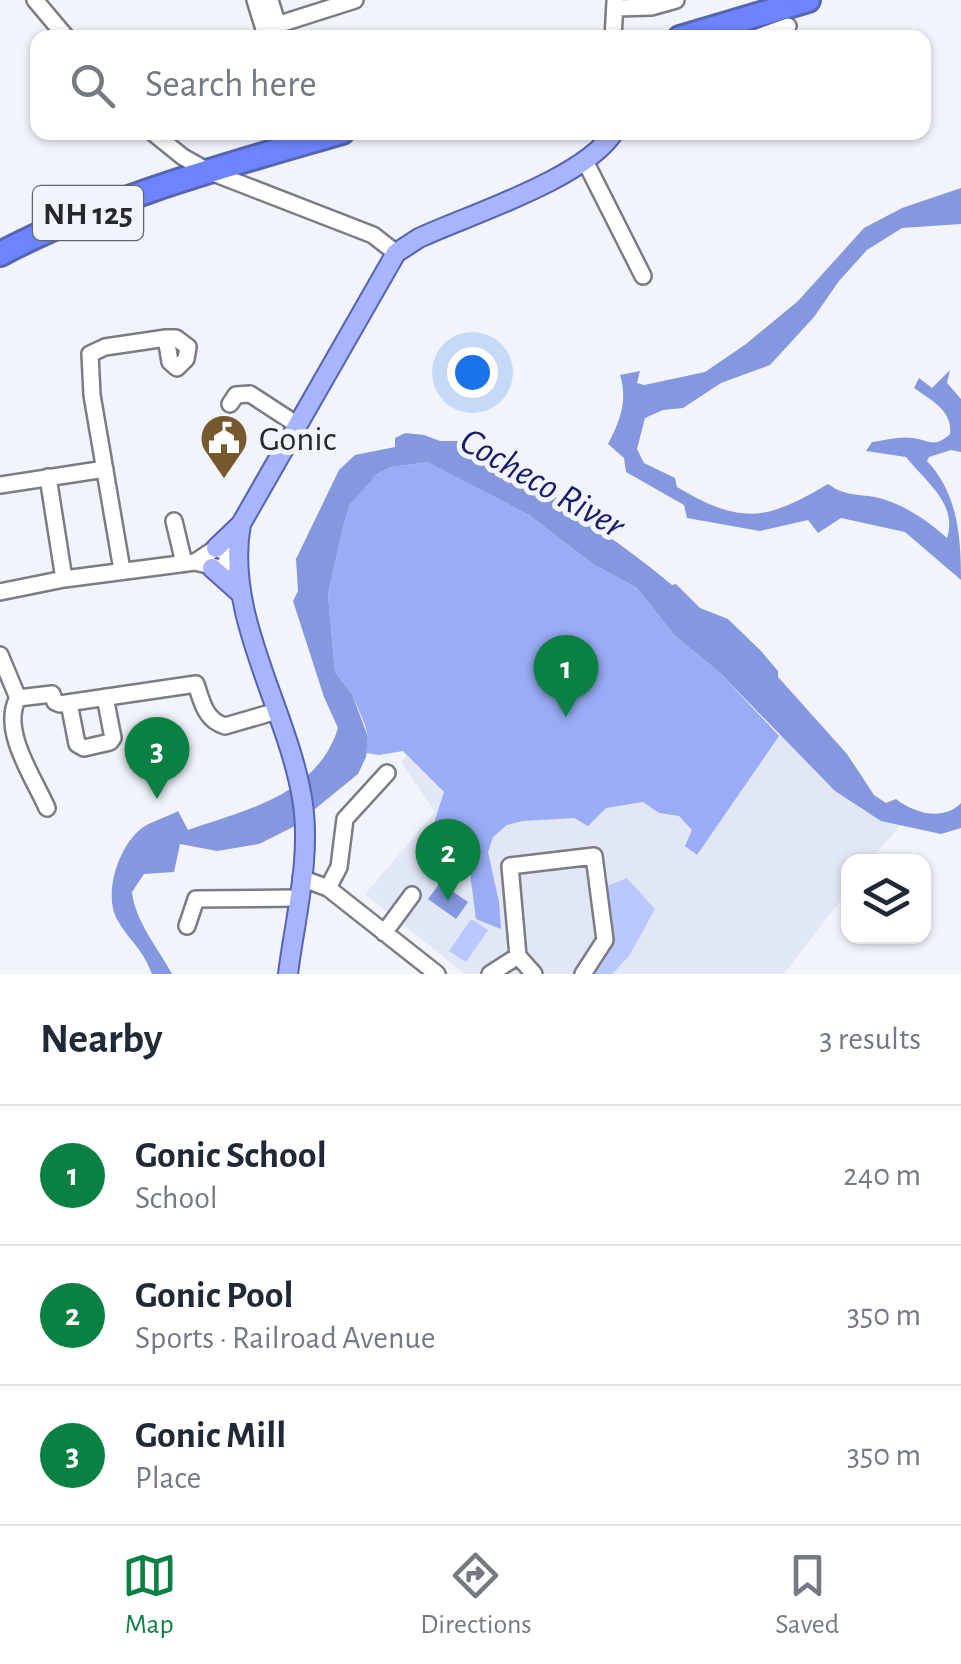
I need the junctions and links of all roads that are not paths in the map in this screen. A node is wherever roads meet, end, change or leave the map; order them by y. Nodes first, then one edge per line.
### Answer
1 (35, 0) edge
2 (255, 0) edge
3 (270, 0) edge
4 (355, 0) edge
5 (676, 0) edge
6 (808, 0) edge
7 (615, 4) edge
8 (286, 23) junction
9 (788, 26) dead end
10 (59, 30) edge
11 (613, 30) edge
12 (707, 30) edge
13 (777, 30) edge
14 (162, 140) edge
15 (315, 140) edge
16 (608, 140) edge
17 (586, 162) junction
18 (208, 171) junction
19 (396, 253) junction
20 (0, 254) edge
21 (643, 276) dead end
22 (166, 338) dead end
23 (230, 404) dead end
24 (296, 424) junction
25 (105, 469) junction
26 (48, 476) junction
27 (0, 485) edge
28 (174, 521) dead end
29 (241, 524) junction
30 (216, 548) junction
31 (236, 557) junction
32 (197, 565) junction
33 (122, 570) junction
34 (64, 579) junction
35 (0, 592) edge
36 (240, 593) junction
37 (0, 655) edge
38 (106, 697) junction
39 (18, 698) junction
40 (69, 703) junction
41 (277, 711) junction
42 (388, 773) dead end
43 (47, 808) dead end
44 (300, 878) junction
45 (328, 888) junction
46 (412, 895) dead end
47 (298, 898) junction
48 (188, 926) dead end
49 (384, 933) junction
50 (518, 956) junction
51 (288, 974) edge
52 (437, 974) edge
53 (490, 974) edge
54 (534, 974) edge
55 (583, 974) edge

1 - 10 street
2 - 8 street
3 - 8 street
4 - 8 street
5 - 7 street
6 - 12 highway
7 - 11 street
9 - 13 street
14 - 18 street
15 - 18 highway, NH 125
16 - 17 main road
17 - 19 main road
17 - 21 street
18 - 19 street
18 - 20 highway, NH 125
19 - 24 main road
22 - 25 street
23 - 24 street
24 - 29 main road
25 - 26 street
25 - 33 street
26 - 27 street
26 - 34 street
28 - 32 street
29 - 30 main road
29 - 31 main road
30 - 31 street
30 - 32 street
31 - 32 street
31 - 36 main road
32 - 33 street
32 - 36 main road
33 - 34 street
34 - 35 street
36 - 41 main road
37 - 39 street
38 - 40 street
38 - 40 street
38 - 41 street
39 - 40 street
39 - 43 street
41 - 44 main road
42 - 45 street
44 - 45 street
44 - 47 main road
45 - 49 street
46 - 49 street
47 - 48 street
47 - 51 main road
49 - 52 street
50 - 53 street
50 - 54 street
50 - 55 street

